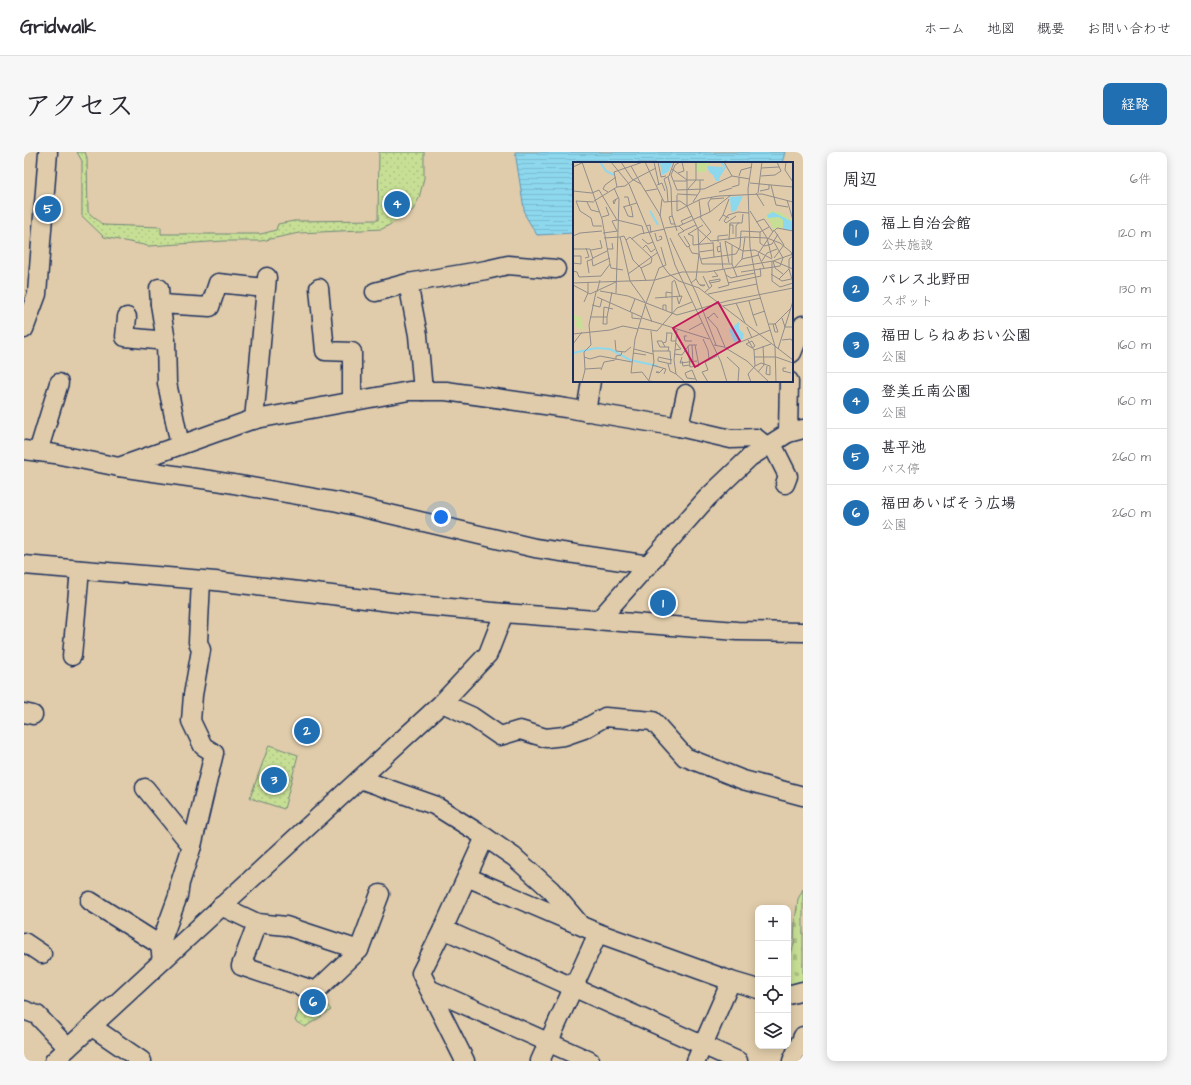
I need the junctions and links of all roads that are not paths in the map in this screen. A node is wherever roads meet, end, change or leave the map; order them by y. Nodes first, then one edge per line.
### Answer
1 (48, 152) edge
2 (556, 270) dead end
3 (408, 283) junction
4 (319, 288) dead end
5 (375, 292) dead end
6 (127, 317) dead end
7 (803, 325) edge
8 (24, 329) edge
9 (166, 341) junction
10 (793, 350) edge
11 (590, 382) edge
12 (789, 382) edge
13 (59, 383) dead end
14 (423, 391) junction
15 (686, 394) dead end
16 (352, 402) junction
17 (586, 412) junction
18 (254, 420) junction
19 (679, 428) junction
20 (795, 431) edge
21 (180, 445) junction
22 (769, 445) junction
23 (31, 451) edge
24 (119, 467) junction
25 (785, 484) dead end
26 (24, 565) edge
27 (648, 565) junction
28 (80, 570) junction
29 (201, 581) junction
30 (504, 613) junction
31 (598, 621) junction
32 (803, 632) edge
33 (72, 656) dead end
34 (442, 703) junction
35 (360, 779) junction
36 (145, 788) dead end
37 (803, 796) edge
38 (485, 838) junction
39 (192, 846) junction
40 (467, 877) junction
41 (380, 894) dead end
42 (90, 901) dead end
43 (221, 906) junction
44 (257, 923) junction
45 (580, 925) junction
46 (443, 929) junction
47 (598, 933) junction
48 (24, 942) edge
49 (359, 950) junction
50 (161, 953) junction
51 (42, 954) dead end
52 (731, 981) junction
53 (573, 987) junction
54 (755, 988) edge
55 (429, 989) junction
56 (803, 991) edge
57 (791, 994) edge
58 (24, 1010) edge
59 (90, 1026) junction
60 (803, 1036) edge
61 (548, 1042) junction
62 (68, 1048) junction
63 (699, 1053) edge
64 (54, 1061) edge
65 (142, 1061) edge
66 (465, 1061) edge
67 (540, 1061) edge
68 (590, 1061) edge
69 (738, 1061) edge
70 (792, 1061) edge

1 - 8 street
2 - 3 street
3 - 5 street
3 - 14 street
4 - 16 street
6 - 9 street
7 - 10 street
9 - 18 street
9 - 21 street
11 - 17 street
12 - 20 street
13 - 23 street
14 - 16 street
14 - 17 street
15 - 19 street
16 - 18 street
17 - 19 street
18 - 21 street
19 - 22 street
20 - 22 street
21 - 24 street
22 - 25 street
22 - 27 street
23 - 24 street
24 - 27 street
26 - 28 street
27 - 31 street
28 - 29 street
28 - 33 street
29 - 30 street
29 - 39 street
30 - 31 street
30 - 34 street
31 - 32 street
34 - 35 street
34 - 37 street
35 - 38 street
35 - 43 street
36 - 39 street
38 - 40 street
38 - 45 street
39 - 50 street
40 - 45 street
40 - 46 street
41 - 49 street
42 - 50 street
43 - 44 street
43 - 50 street
44 - 49 street
44 - 49 street
45 - 47 street
46 - 53 street
46 - 55 street
47 - 52 street
47 - 53 street
48 - 51 street
50 - 59 street
52 - 54 street
52 - 63 street
53 - 61 street
53 - 63 street
55 - 61 street
55 - 66 street
56 - 57 street
58 - 62 street
59 - 62 street
59 - 65 street
60 - 70 street
61 - 67 street
61 - 68 street
62 - 64 street
63 - 69 street

